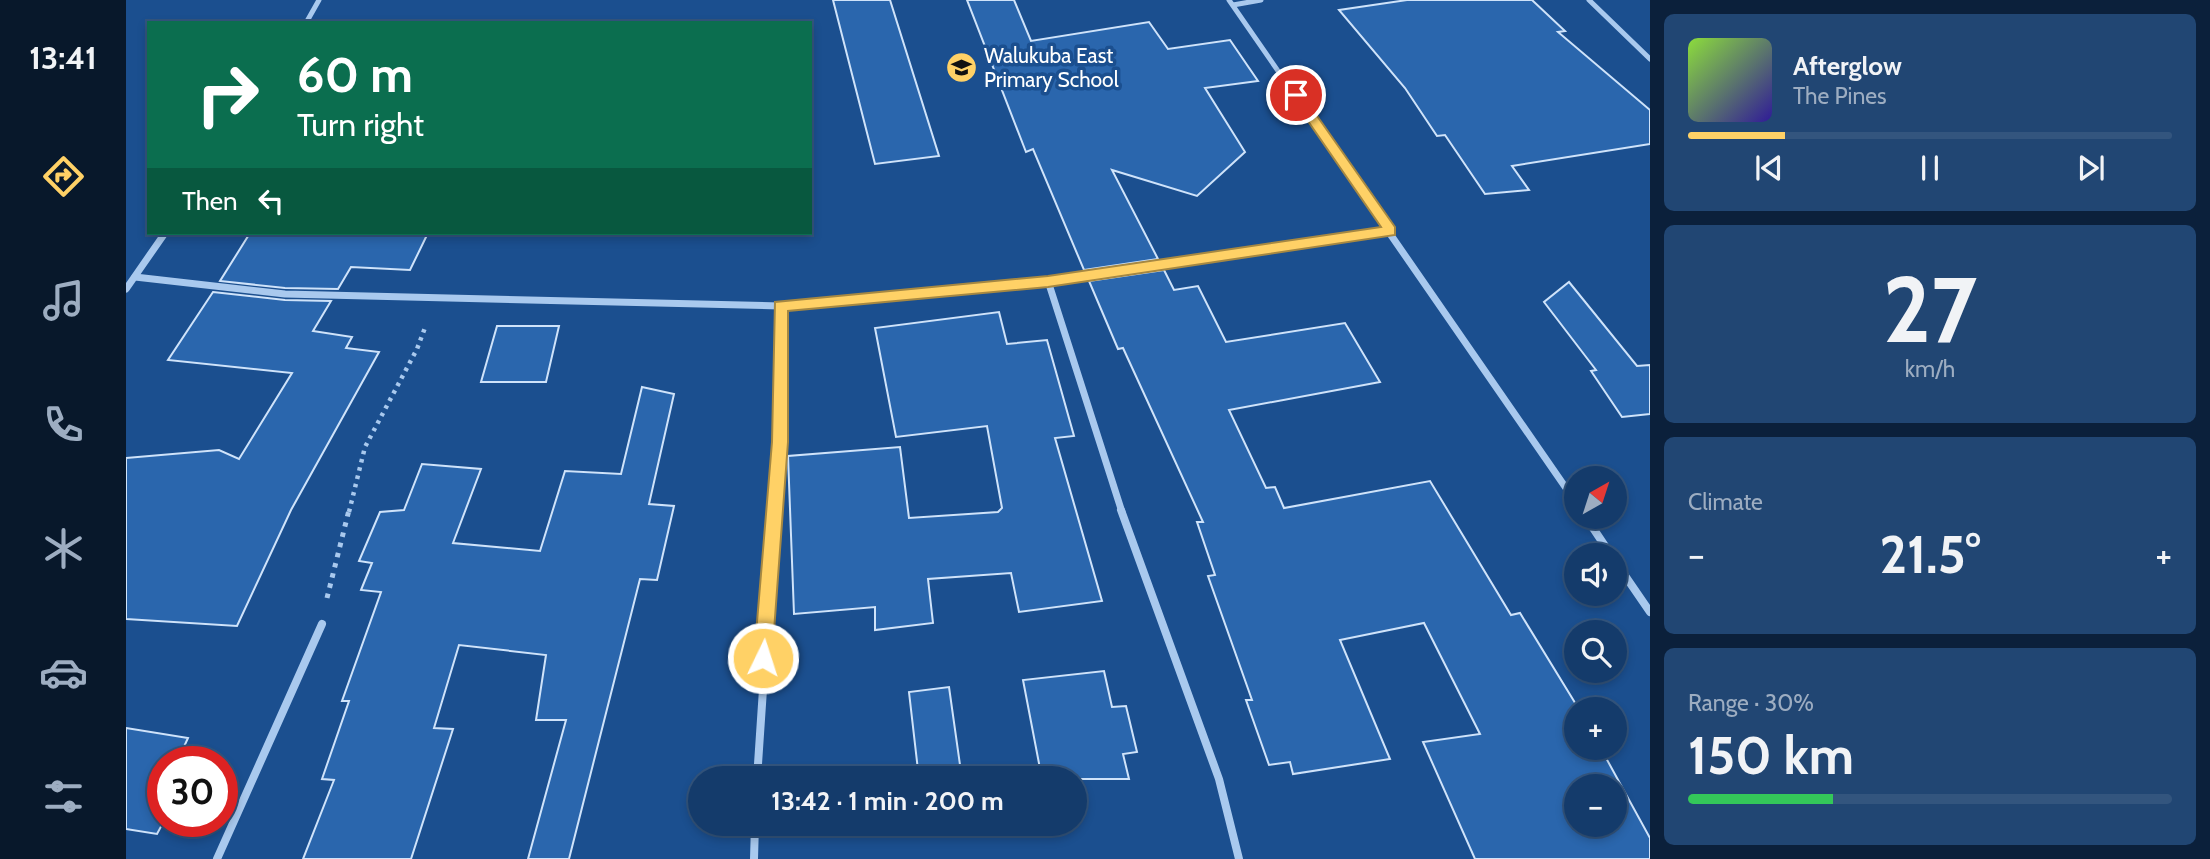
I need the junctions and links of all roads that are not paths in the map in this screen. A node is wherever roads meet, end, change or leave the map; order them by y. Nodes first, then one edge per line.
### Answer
1 (319, 0) edge
2 (1261, 0) edge
3 (1588, 0) edge
4 (1231, 2) edge
5 (307, 21) edge
6 (1650, 59) edge
7 (1391, 231) junction
8 (164, 235) edge
9 (135, 277) junction
10 (1048, 281) junction
11 (126, 289) edge
12 (780, 306) junction
13 (1564, 485) edge
14 (1627, 578) edge
15 (1650, 612) edge
16 (321, 624) road end
17 (758, 766) edge
18 (755, 836) edge
19 (217, 859) edge
20 (754, 859) edge
21 (1240, 859) edge

1 - 5 street
2 - 4 street
3 - 6 street
4 - 7 street
7 - 10 street
7 - 13 street
8 - 9 street
9 - 11 street
9 - 12 street
10 - 12 street
10 - 21 street
12 - 17 street
14 - 15 street
16 - 19 street
18 - 20 street

